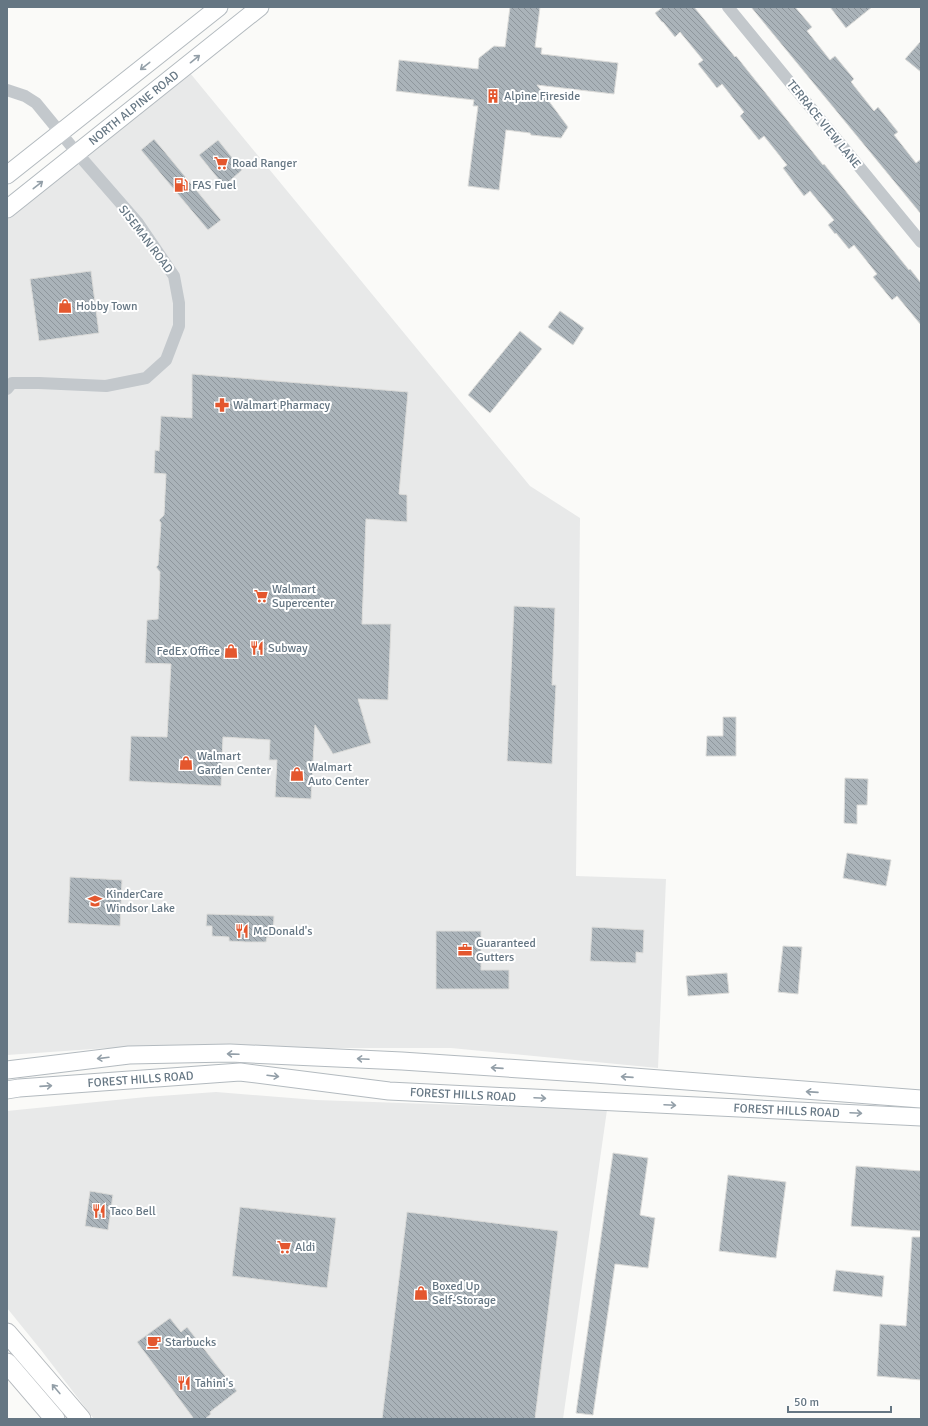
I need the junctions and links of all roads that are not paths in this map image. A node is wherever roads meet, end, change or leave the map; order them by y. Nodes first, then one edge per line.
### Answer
1 (219, 7) edge
2 (260, 7) edge
3 (728, 7) edge
4 (7, 90) edge
5 (61, 132) junction
6 (77, 153) junction
7 (7, 175) edge
8 (7, 209) edge
9 (921, 242) edge
10 (7, 389) edge
11 (7, 1070) edge
12 (7, 1090) edge
13 (921, 1099) edge
14 (921, 1117) edge
15 (7, 1333) edge
16 (7, 1363) edge
17 (55, 1419) edge
18 (81, 1419) edge

1 -> 5 street, NORTH ALPINE ROAD
6 -> 2 street, NORTH ALPINE ROAD
3 - 9 street, TERRACE VIEW LANE
4 - 5 street, SISEMAN ROAD
5 - 6 street, SISEMAN ROAD
5 - 7 street, NORTH ALPINE ROAD
8 -> 6 street, NORTH ALPINE ROAD
6 - 10 street, SISEMAN ROAD
13 -> 11 street, FOREST HILLS ROAD
12 -> 14 street, FOREST HILLS ROAD
18 -> 15 main road
16 - 17 main road

